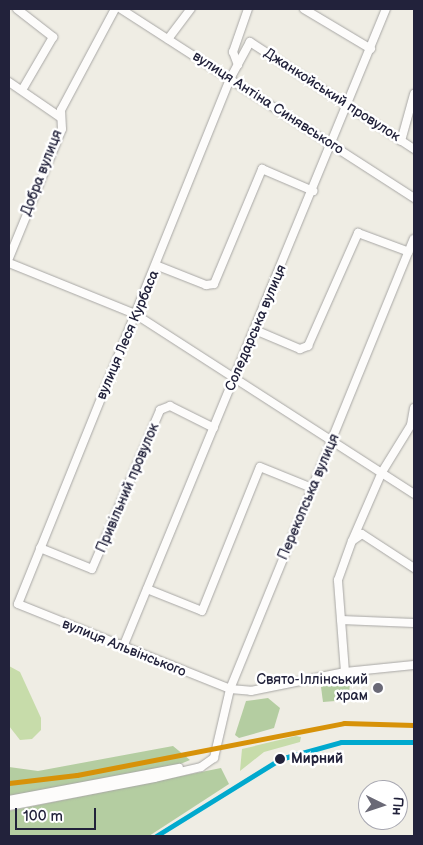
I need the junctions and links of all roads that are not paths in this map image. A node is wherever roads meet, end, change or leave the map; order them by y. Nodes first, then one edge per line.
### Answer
1 (17, 9) edge
2 (115, 9) edge
3 (121, 9) edge
4 (191, 9) edge
5 (248, 9) edge
6 (304, 9) edge
7 (386, 9) edge
8 (168, 39) junction
9 (250, 42) joint
10 (371, 49) junction
11 (238, 65) junction
12 (230, 79) junction
13 (9, 82) edge
14 (22, 90) junction
15 (414, 94) edge
16 (348, 107) junction
17 (60, 117) junction
18 (401, 141) junction
19 (332, 144) junction
20 (414, 149) edge
21 (313, 191) junction
22 (414, 198) edge
23 (414, 239) edge
24 (408, 252) junction
25 (9, 258) edge
26 (9, 263) edge
27 (158, 266) junction
28 (135, 314) junction
29 (255, 330) junction
30 (235, 377) junction
31 (414, 408) edge
32 (214, 428) junction
33 (332, 441) junction
34 (382, 472) junction
35 (312, 488) junction
36 (414, 494) edge
37 (352, 541) junction
38 (40, 548) junction
39 (414, 568) edge
40 (147, 589) junction
41 (18, 604) joint
42 (341, 620) junction
43 (414, 623) edge
44 (123, 647) junction
45 (414, 665) edge
46 (345, 672) junction
47 (230, 689) junction
48 (214, 758) junction
49 (9, 800) edge
50 (9, 806) edge

1 - 14 street
2 - 17 street, Добра вулиця
3 - 8 street, вулиця Антіна Синявського
4 - 8 street
5 - 11 street
6 - 10 street
7 - 10 street, Соледарська вулиця
8 - 12 street, вулиця Антіна Синявського
9 - 11 street, вулиця Леся Курбаса
9 - 16 street, Джанкойський провулок
10 - 16 street, Соледарська вулиця
11 - 12 street, вулиця Леся Курбаса
12 - 19 street, вулиця Антіна Синявського
12 - 27 street, вулиця Леся Курбаса
13 - 14 street
14 - 17 street
15 - 18 street
16 - 18 street, Джанкойський провулок
16 - 19 street, Соледарська вулиця
17 - 25 street, Добра вулиця
18 - 20 street, Джанкойський провулок
19 - 21 street, Соледарська вулиця
19 - 22 street, вулиця Антіна Синявського
21 - 27 street
21 - 29 street, Соледарська вулиця
23 - 24 street, Перекопська вулиця
24 - 29 street
24 - 33 street, Перекопська вулиця
26 - 28 street
27 - 28 street, вулиця Леся Курбаса
28 - 30 street
28 - 38 street, вулиця Леся Курбаса
29 - 30 street, Соледарська вулиця
30 - 32 street, Соледарська вулиця
30 - 33 street
31 - 34 street
32 - 38 street, Привільний провулок
32 - 40 street, Соледарська вулиця
33 - 34 street
33 - 35 street, Перекопська вулиця
34 - 36 street
34 - 37 street
35 - 40 street
35 - 47 street, Перекопська вулиця
37 - 39 street
37 - 42 street
38 - 41 street, вулиця Леся Курбаса
40 - 44 street, Соледарська вулиця
41 - 44 street, вулиця Альвінського
42 - 43 street
42 - 46 street
44 - 47 street, вулиця Альвінського
45 - 46 street, вулиця Альвінського
46 - 47 street, вулиця Альвінського
47 - 48 street, Перекопська вулиця
48 - 49 street
48 - 50 street

